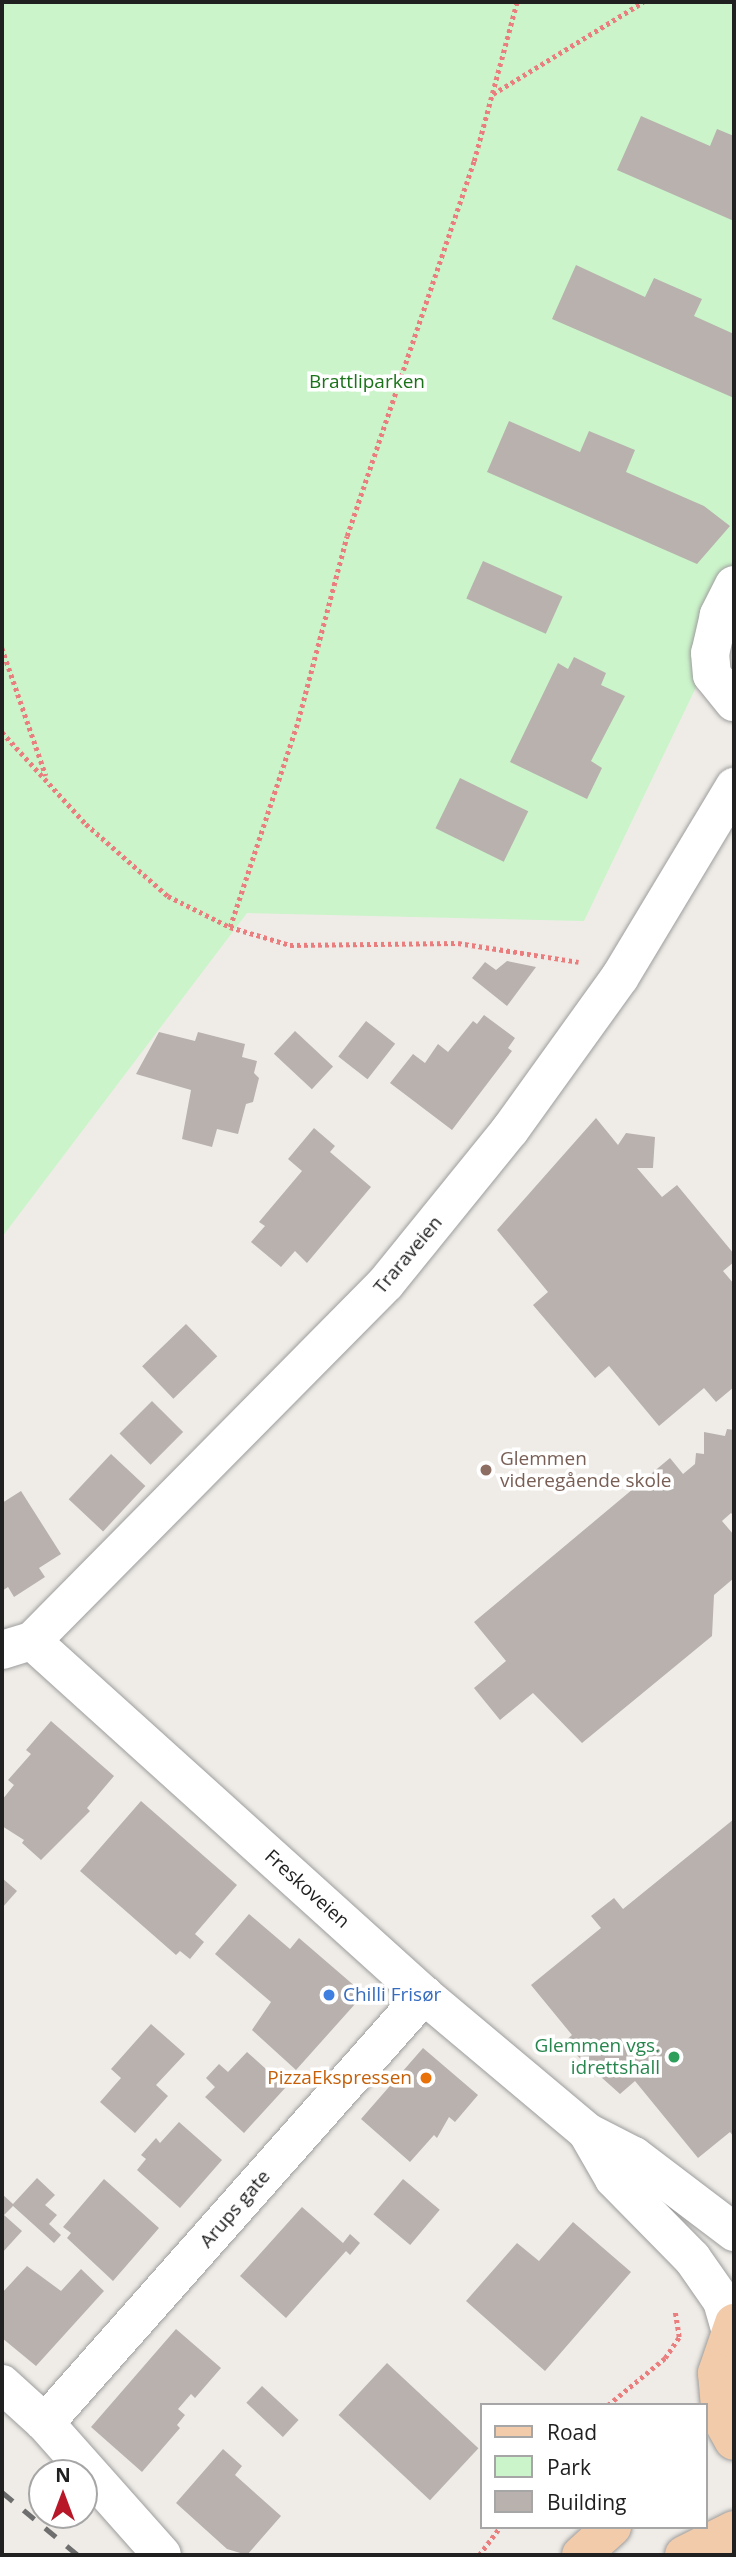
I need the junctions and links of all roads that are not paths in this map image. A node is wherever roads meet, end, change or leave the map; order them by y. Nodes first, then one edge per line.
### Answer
1 (734, 585) edge
2 (734, 702) edge
3 (734, 787) edge
4 (17, 1646) edge
5 (424, 1995) junction
6 (587, 2132) junction
7 (734, 2232) edge
8 (732, 2326) edge
9 (2, 2384) edge
10 (46, 2423) junction
11 (721, 2432) edge
12 (610, 2529) edge
13 (734, 2530) edge
14 (162, 2555) edge
15 (581, 2555) edge
16 (684, 2555) edge

1 - 2 street
3 - 4 street, Traraveien
4 - 5 street, Freskoveien
5 - 6 street, Freskoveien
5 - 10 street, Arups gate
6 - 7 street, Freskoveien
6 - 8 street, Freskoveien
8 - 11 main road
9 - 10 street
10 - 14 street
12 - 15 main road
13 - 16 main road

